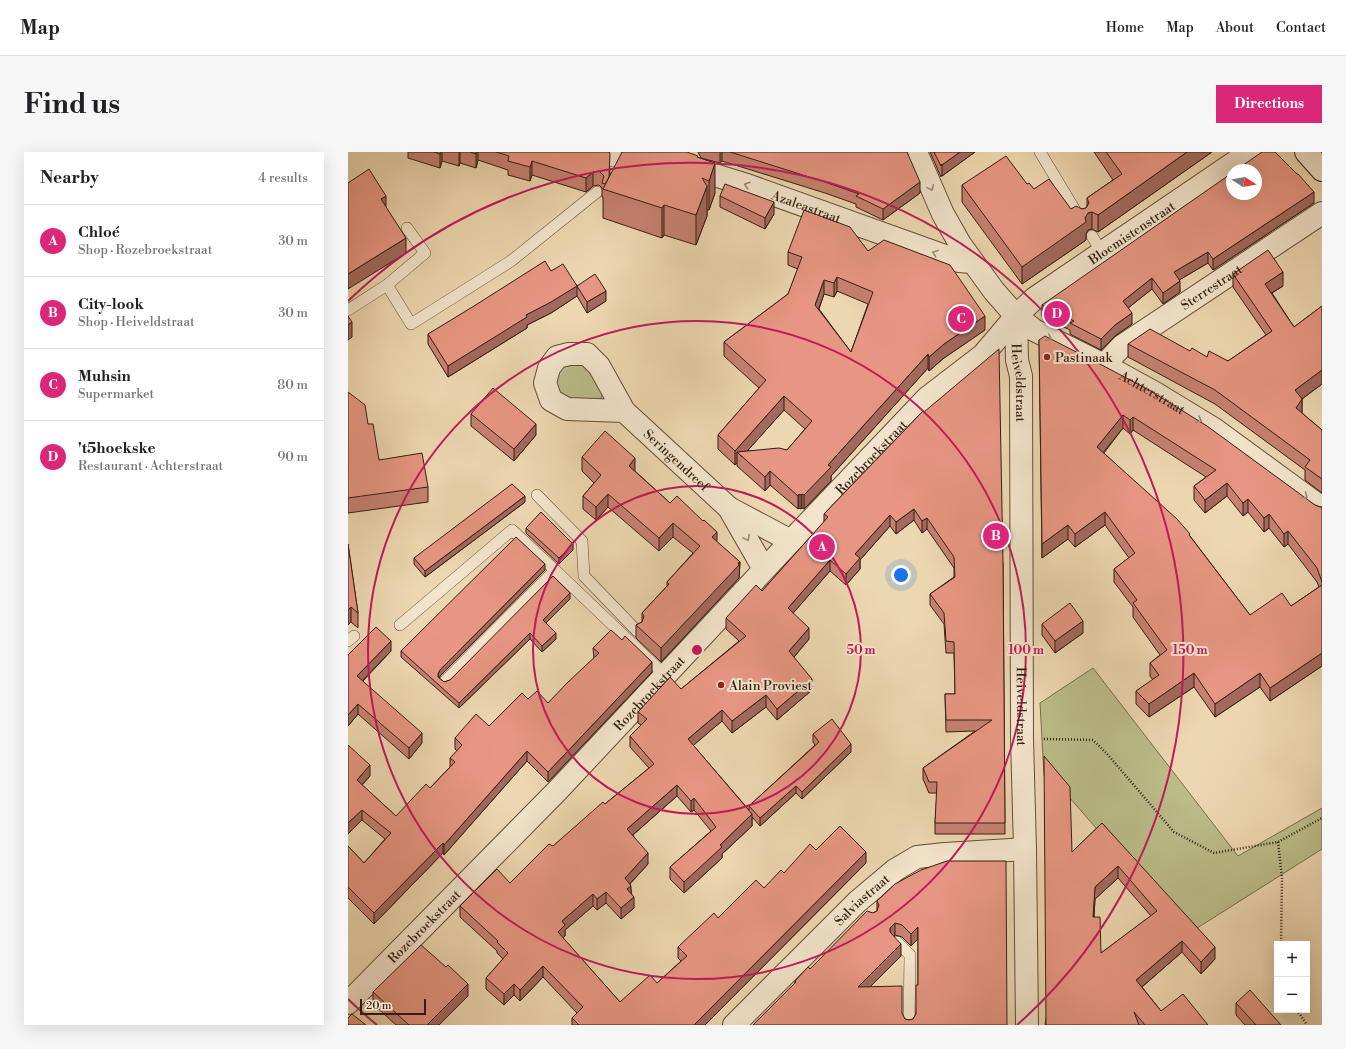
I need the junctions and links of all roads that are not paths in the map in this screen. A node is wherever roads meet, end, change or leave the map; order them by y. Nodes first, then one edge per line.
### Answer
1 (639, 152) edge
2 (916, 152) edge
3 (1040, 152) edge
4 (1250, 152) edge
5 (1306, 152) edge
6 (1322, 170) edge
7 (597, 192) dead end
8 (1322, 213) edge
9 (1082, 220) edge
10 (407, 228) dead end
11 (972, 262) junction
12 (387, 285) junction
13 (348, 310) edge
14 (1016, 316) junction
15 (1104, 365) junction
16 (624, 411) dead end
17 (536, 495) dead end
18 (729, 508) junction
19 (1322, 508) edge
20 (791, 540) junction
21 (764, 569) junction
22 (555, 570) junction
23 (400, 625) dead end
24 (638, 631) edge
25 (669, 666) junction
26 (445, 681) edge
27 (1026, 849) junction
28 (897, 942) edge
29 (348, 1003) edge
30 (734, 1025) edge
31 (909, 1025) edge
32 (1027, 1025) edge

11 -> 1 street, Azaleastraat
2 -> 11 street, Achterstraat
3 - 9 lane
4 - 14 street, Bloemistenstraat
5 - 6 street
7 - 12 lane
8 - 15 street, Sterrestraat
10 - 12 lane
11 - 14 street, Achterstraat
12 - 13 lane
14 -> 15 street, Achterstraat
14 - 20 street, Rozebroekstraat
14 - 27 street, Heiveldstraat
15 -> 19 street, Achterstraat
16 - 18 street, Seringendreef
17 - 24 lane
18 - 20 street, Seringendreef
18 -> 21 street, Seringendreef
20 - 21 street, Rozebroekstraat
21 - 25 street, Rozebroekstraat
22 - 23 lane
22 - 25 lane
22 - 26 lane
25 - 29 street, Rozebroekstraat
27 - 30 street, Salviastraat
27 - 32 street, Heiveldstraat
28 - 31 lane

